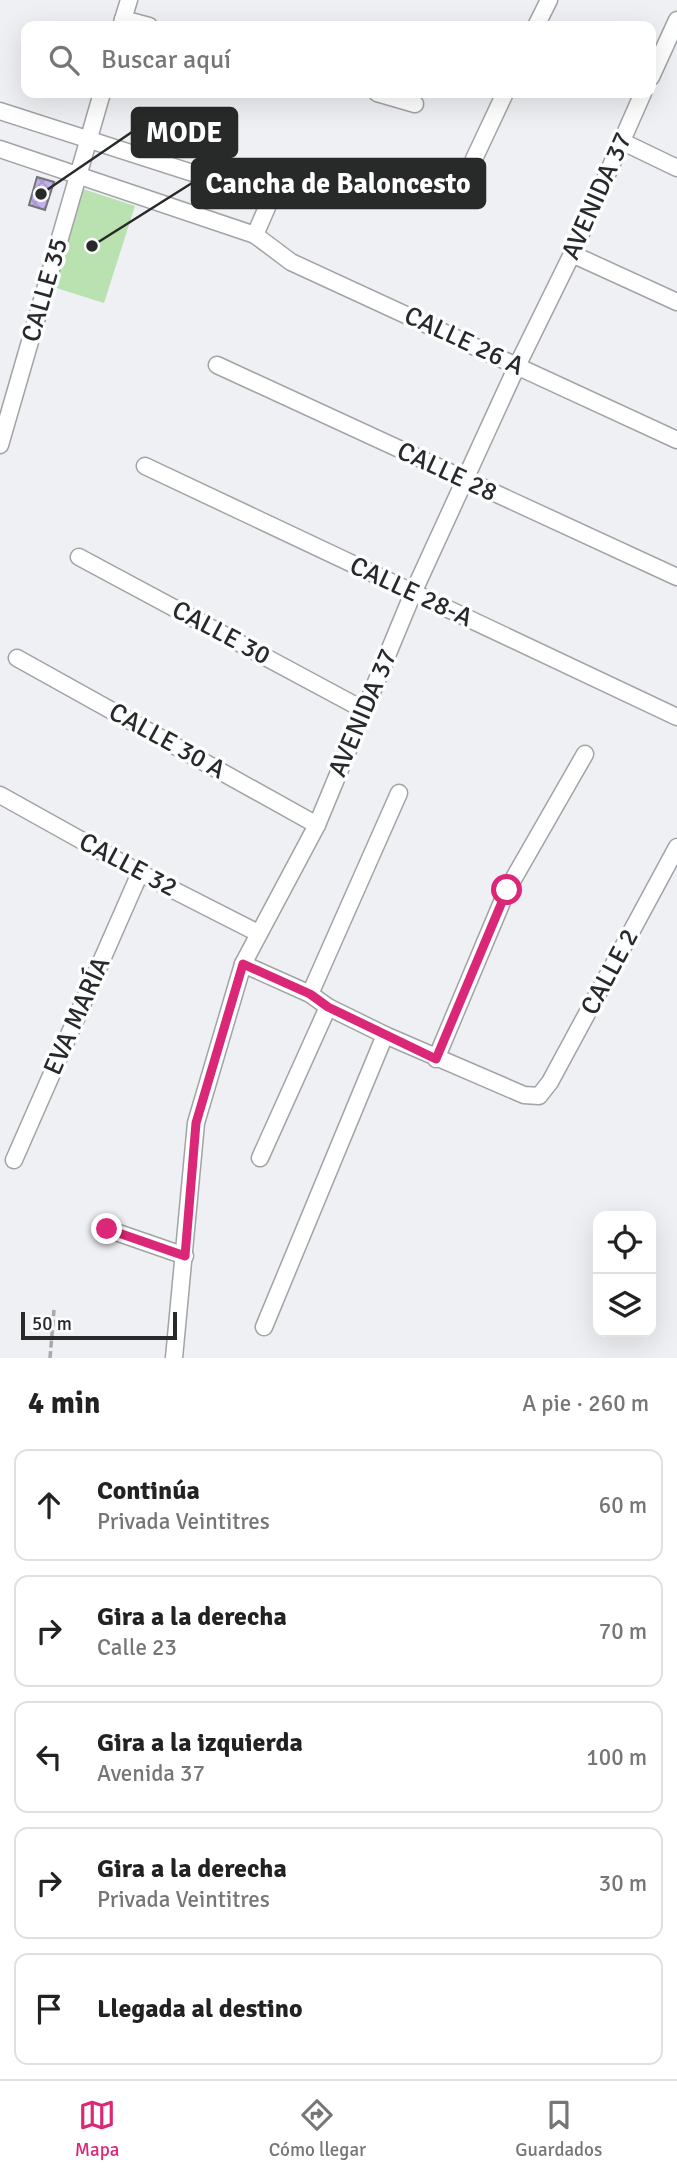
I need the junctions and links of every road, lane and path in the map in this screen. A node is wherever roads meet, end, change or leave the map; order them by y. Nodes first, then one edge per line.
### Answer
1 (129, 0) edge
2 (549, 0) edge
3 (677, 20) edge
4 (122, 21) edge
5 (538, 21) edge
6 (673, 42) edge
7 (656, 69) edge
8 (101, 98) edge
9 (394, 98) edge
10 (503, 98) edge
11 (641, 98) edge
12 (415, 104) dead end
13 (0, 111) edge
14 (89, 138) junction
15 (621, 141) junction
16 (0, 149) edge
17 (474, 159) dead end
18 (677, 168) edge
19 (78, 176) junction
20 (255, 235) junction
21 (572, 254) junction
22 (677, 302) edge
23 (217, 365) dead end
24 (517, 366) junction
25 (677, 440) edge
26 (0, 445) edge
27 (145, 466) dead end
28 (464, 480) junction
29 (79, 556) dead end
30 (677, 577) edge
31 (413, 593) junction
32 (17, 658) dead end
33 (364, 710) junction
34 (677, 717) edge
35 (585, 754) dead end
36 (399, 793) dead end
37 (0, 795) edge
38 (317, 825) junction
39 (677, 847) edge
40 (140, 873) junction
41 (258, 933) junction
42 (243, 964) junction
43 (310, 994) junction
44 (328, 1007) junction
45 (385, 1035) junction
46 (436, 1059) junction
47 (260, 1158) dead end
48 (14, 1160) dead end
49 (107, 1229) dead end
50 (185, 1256) junction
51 (54, 1310) dead end
52 (264, 1327) dead end
53 (50, 1358) edge
54 (174, 1358) edge

1 - 4 street
2 - 5 street
3 - 6 street
6 - 7 street
8 - 14 street, CALLE 35
9 - 12 street
10 - 17 street
11 - 15 street, AVENIDA 37
13 - 14 street
14 - 19 street, CALLE 35
14 - 20 street
15 - 18 street
15 - 21 street, AVENIDA 37
16 - 19 street, CALLE 26 A
19 - 20 street, CALLE 26 A
19 - 26 street, CALLE 35
20 - 24 street, CALLE 26 A
21 - 22 street
21 - 24 street, AVENIDA 37
23 - 28 street, CALLE 28
24 - 25 street, CALLE 26 A
24 - 28 street, AVENIDA 37
27 - 31 street, CALLE 28-A
28 - 30 street, CALLE 28
28 - 31 street, AVENIDA 37
29 - 33 street, CALLE 30
31 - 33 street, AVENIDA 37
31 - 34 street, CALLE 28-A
32 - 38 street, CALLE 30 A
33 - 38 street, AVENIDA 37
35 - 46 street
36 - 43 street
37 - 40 street, CALLE 32
38 - 41 street, AVENIDA 37
39 - 46 street, CALLE 2
40 - 41 street, CALLE 32
40 - 48 street, EVA MARÍA
41 - 42 street, AVENIDA 37
42 - 43 street
42 - 50 street, AVENIDA 37
43 - 44 street
44 - 45 street
44 - 47 street
45 - 46 street
45 - 52 street
49 - 50 street
50 - 54 street, AVENIDA 37
51 - 53 path

